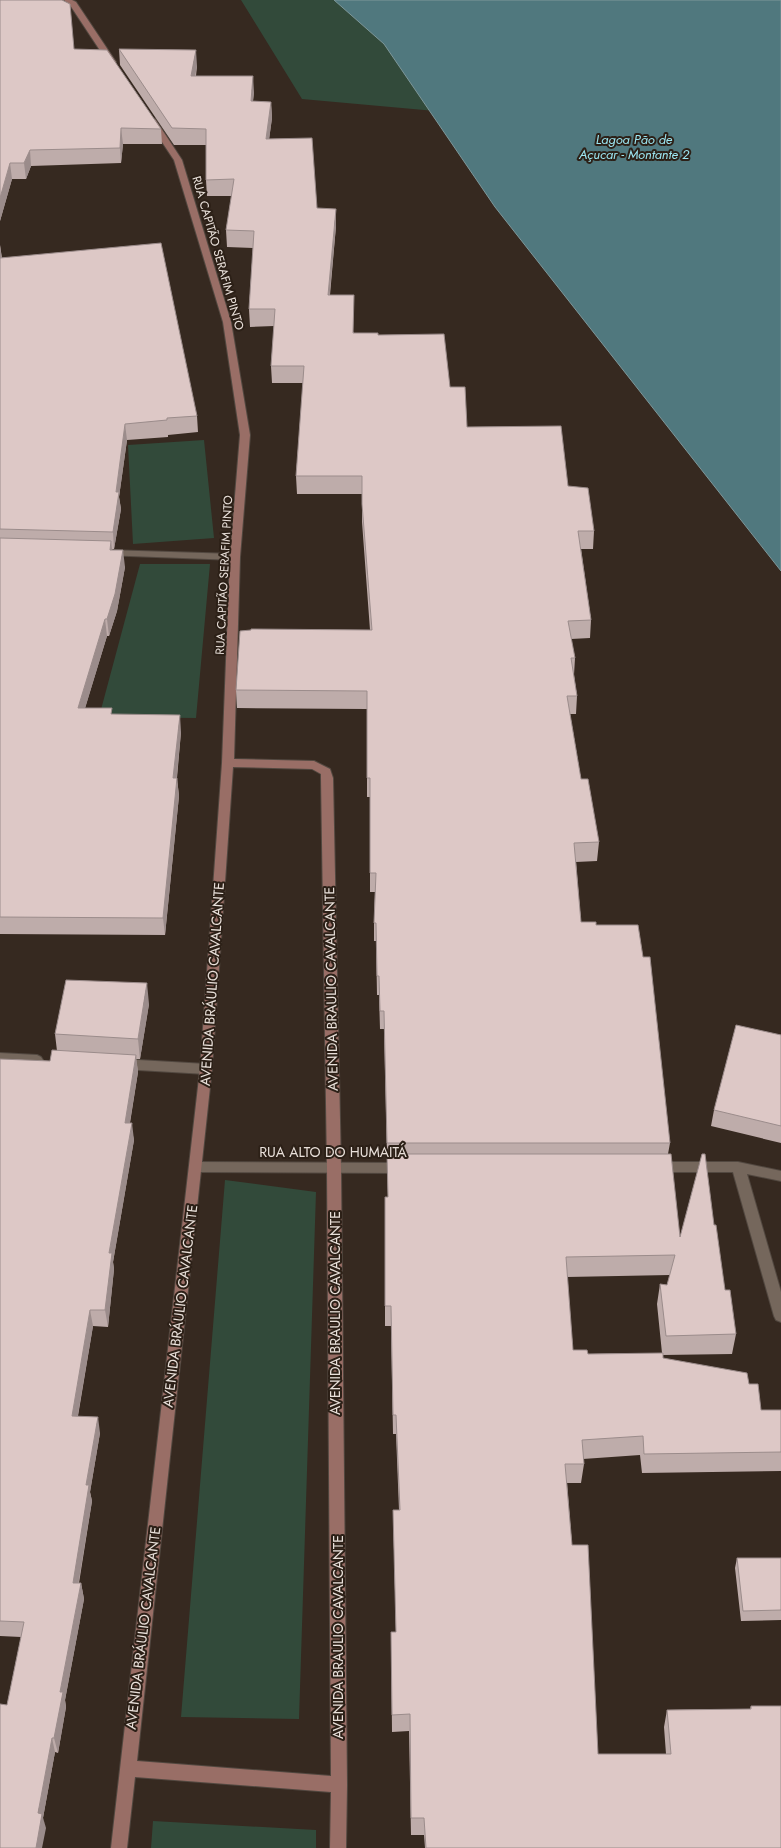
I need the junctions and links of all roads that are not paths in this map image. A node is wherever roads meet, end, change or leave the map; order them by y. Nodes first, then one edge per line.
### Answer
1 (68, 0) edge
2 (117, 69) edge
3 (148, 114) edge
4 (94, 552) edge
5 (235, 556) junction
6 (228, 763) junction
7 (0, 1058) edge
8 (48, 1061) edge
9 (111, 1064) edge
10 (206, 1069) junction
11 (196, 1167) junction
12 (643, 1167) edge
13 (738, 1167) junction
14 (334, 1168) junction
15 (413, 1168) edge
16 (781, 1176) edge
17 (781, 1316) edge
18 (127, 1768) junction
19 (339, 1785) junction
20 (119, 1848) edge
21 (338, 1848) edge

1 - 2 street
3 - 5 street, RUA CAPITÃO SERAFIM PINTO
4 - 5 street
5 - 6 street, RUA CAPITÃO SERAFIM PINTO
6 - 10 street, AVENIDA BRÁULIO CAVALCANTE
6 - 14 street, AVENIDA BRAULIO CAVALCANTE
7 - 8 street
9 - 10 street
10 - 11 street, AVENIDA BRÁULIO CAVALCANTE
11 - 14 street, RUA ALTO DO HUMAITÁ
11 - 18 street, AVENIDA BRÁULIO CAVALCANTE
12 - 13 street
13 - 16 street
13 - 17 street
14 - 15 street, RUA ALTO DO HUMAITÁ
14 - 19 street, AVENIDA BRAULIO CAVALCANTE
18 - 19 street
18 - 20 street, AVENIDA BRÁULIO CAVALCANTE
19 - 21 street, AVENIDA BRAULIO CAVALCANTE

